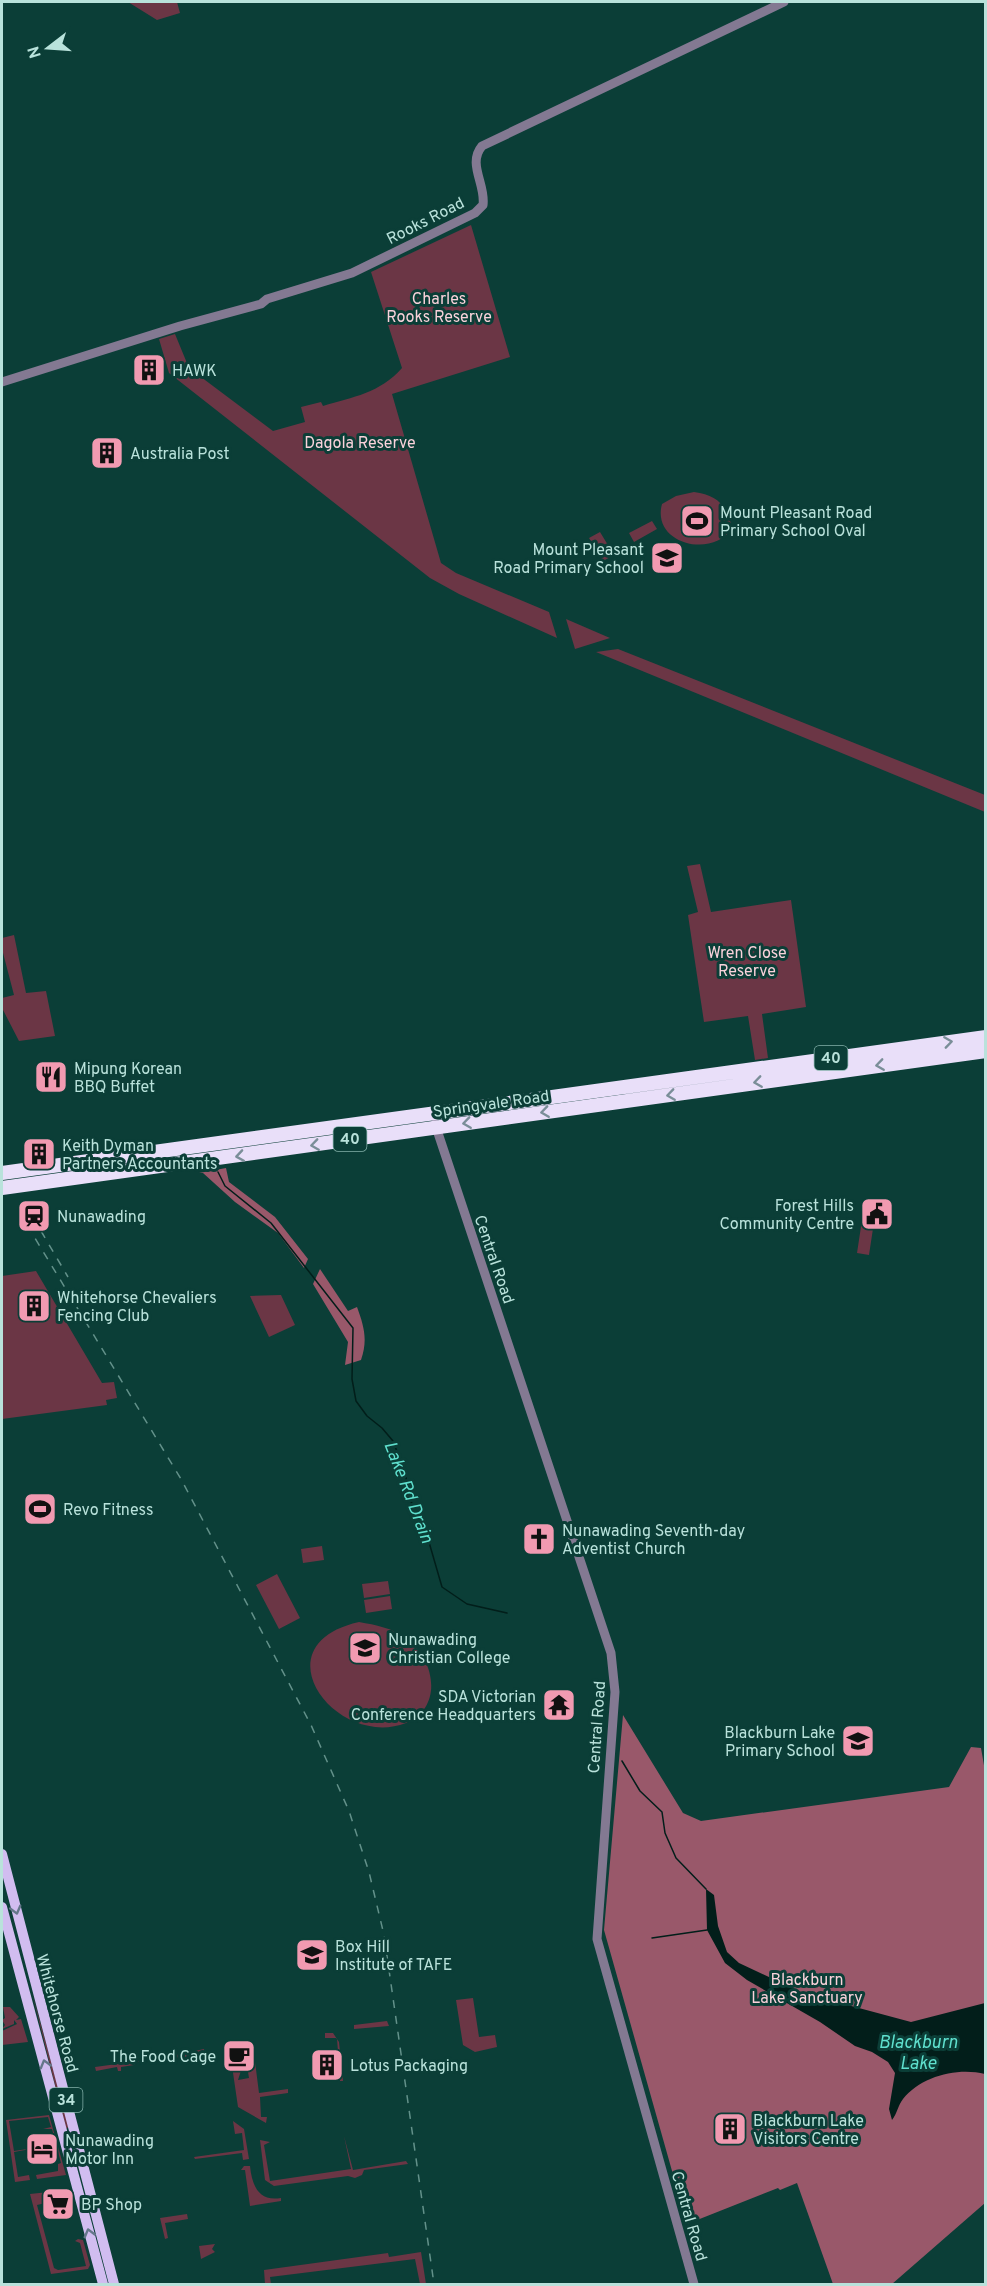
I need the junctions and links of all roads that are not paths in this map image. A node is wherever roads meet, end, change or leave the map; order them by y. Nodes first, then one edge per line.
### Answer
1 (783, 2) edge
2 (2, 382) edge
3 (986, 1037) edge
4 (986, 1051) edge
5 (434, 1121) junction
6 (2, 1173) edge
7 (2, 1188) edge
8 (2, 1854) edge
9 (2, 1907) edge
10 (26, 1948) junction
11 (15, 1960) junction
12 (102, 2284) edge
13 (114, 2284) edge
14 (694, 2284) edge

1 - 2 street, Rooks Road
5 -> 3 highway, Springvale Road / 40
4 -> 5 highway, Springvale Road / 40
5 - 6 highway, Springvale Road / 40
5 -> 7 highway, Springvale Road / 40
5 - 14 street, Central Road
8 -> 10 main road, Whitehorse Road / 34
9 - 11 main road, Whitehorse Road / 34
10 - 11 main road
10 - 13 main road, Whitehorse Road / 34
12 -> 11 main road, Whitehorse Road / 34

